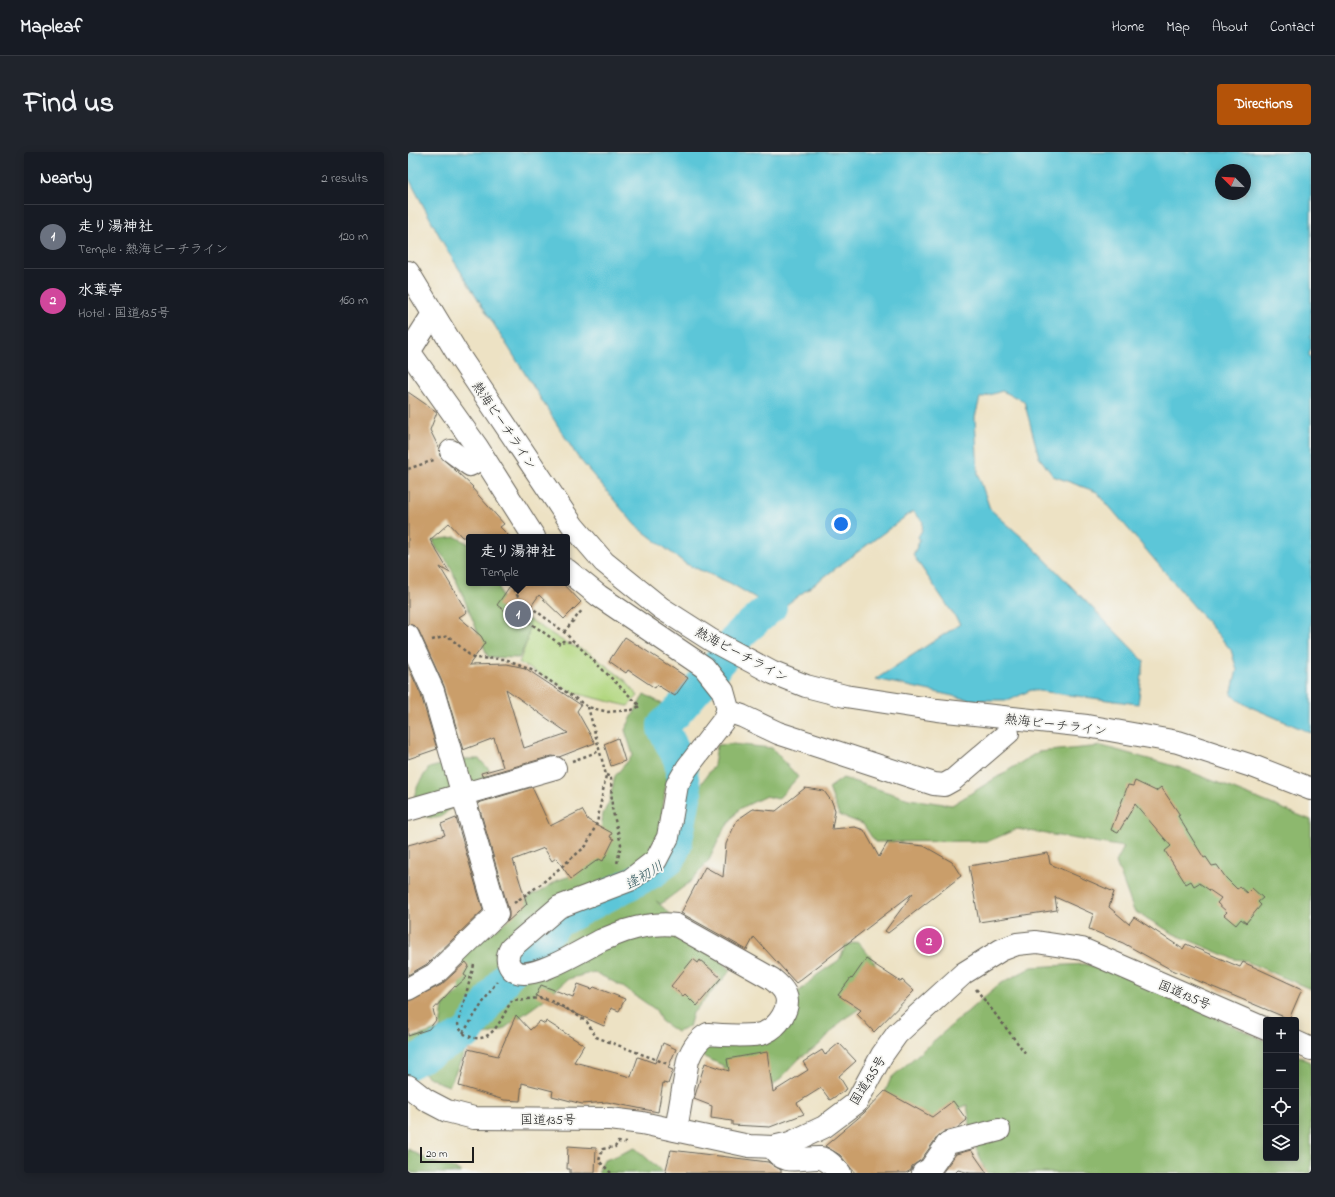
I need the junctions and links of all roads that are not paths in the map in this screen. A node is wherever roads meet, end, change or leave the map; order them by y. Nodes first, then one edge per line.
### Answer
1 (408, 272) edge
2 (433, 314) junction
3 (408, 351) edge
4 (451, 451) road end
5 (483, 457) junction
6 (532, 534) edge
7 (570, 572) edge
8 (410, 642) edge
9 (727, 711) junction
10 (1008, 733) dead end
11 (555, 768) road end
12 (1311, 789) edge
13 (463, 796) junction
14 (408, 810) edge
15 (408, 989) edge
16 (1263, 1028) edge
17 (1299, 1043) edge
18 (1311, 1048) edge
19 (408, 1086) edge
20 (676, 1130) junction
21 (999, 1130) dead end
22 (773, 1147) junction
23 (840, 1173) edge
24 (923, 1173) edge

1 - 2 main road, 熱海ビーチライン
2 - 3 main road
2 - 12 main road, 熱海ビーチライン
3 - 5 main road
4 - 5 main road
5 - 6 main road
7 - 9 main road
8 - 13 main road
9 - 10 main road
9 - 20 main road
11 - 13 main road
13 - 14 main road
13 - 15 main road
16 - 22 main road, 国道135号
17 - 18 main road
19 - 20 main road, 国道135号
20 - 22 main road, 国道135号
21 - 24 main road
22 - 23 main road

